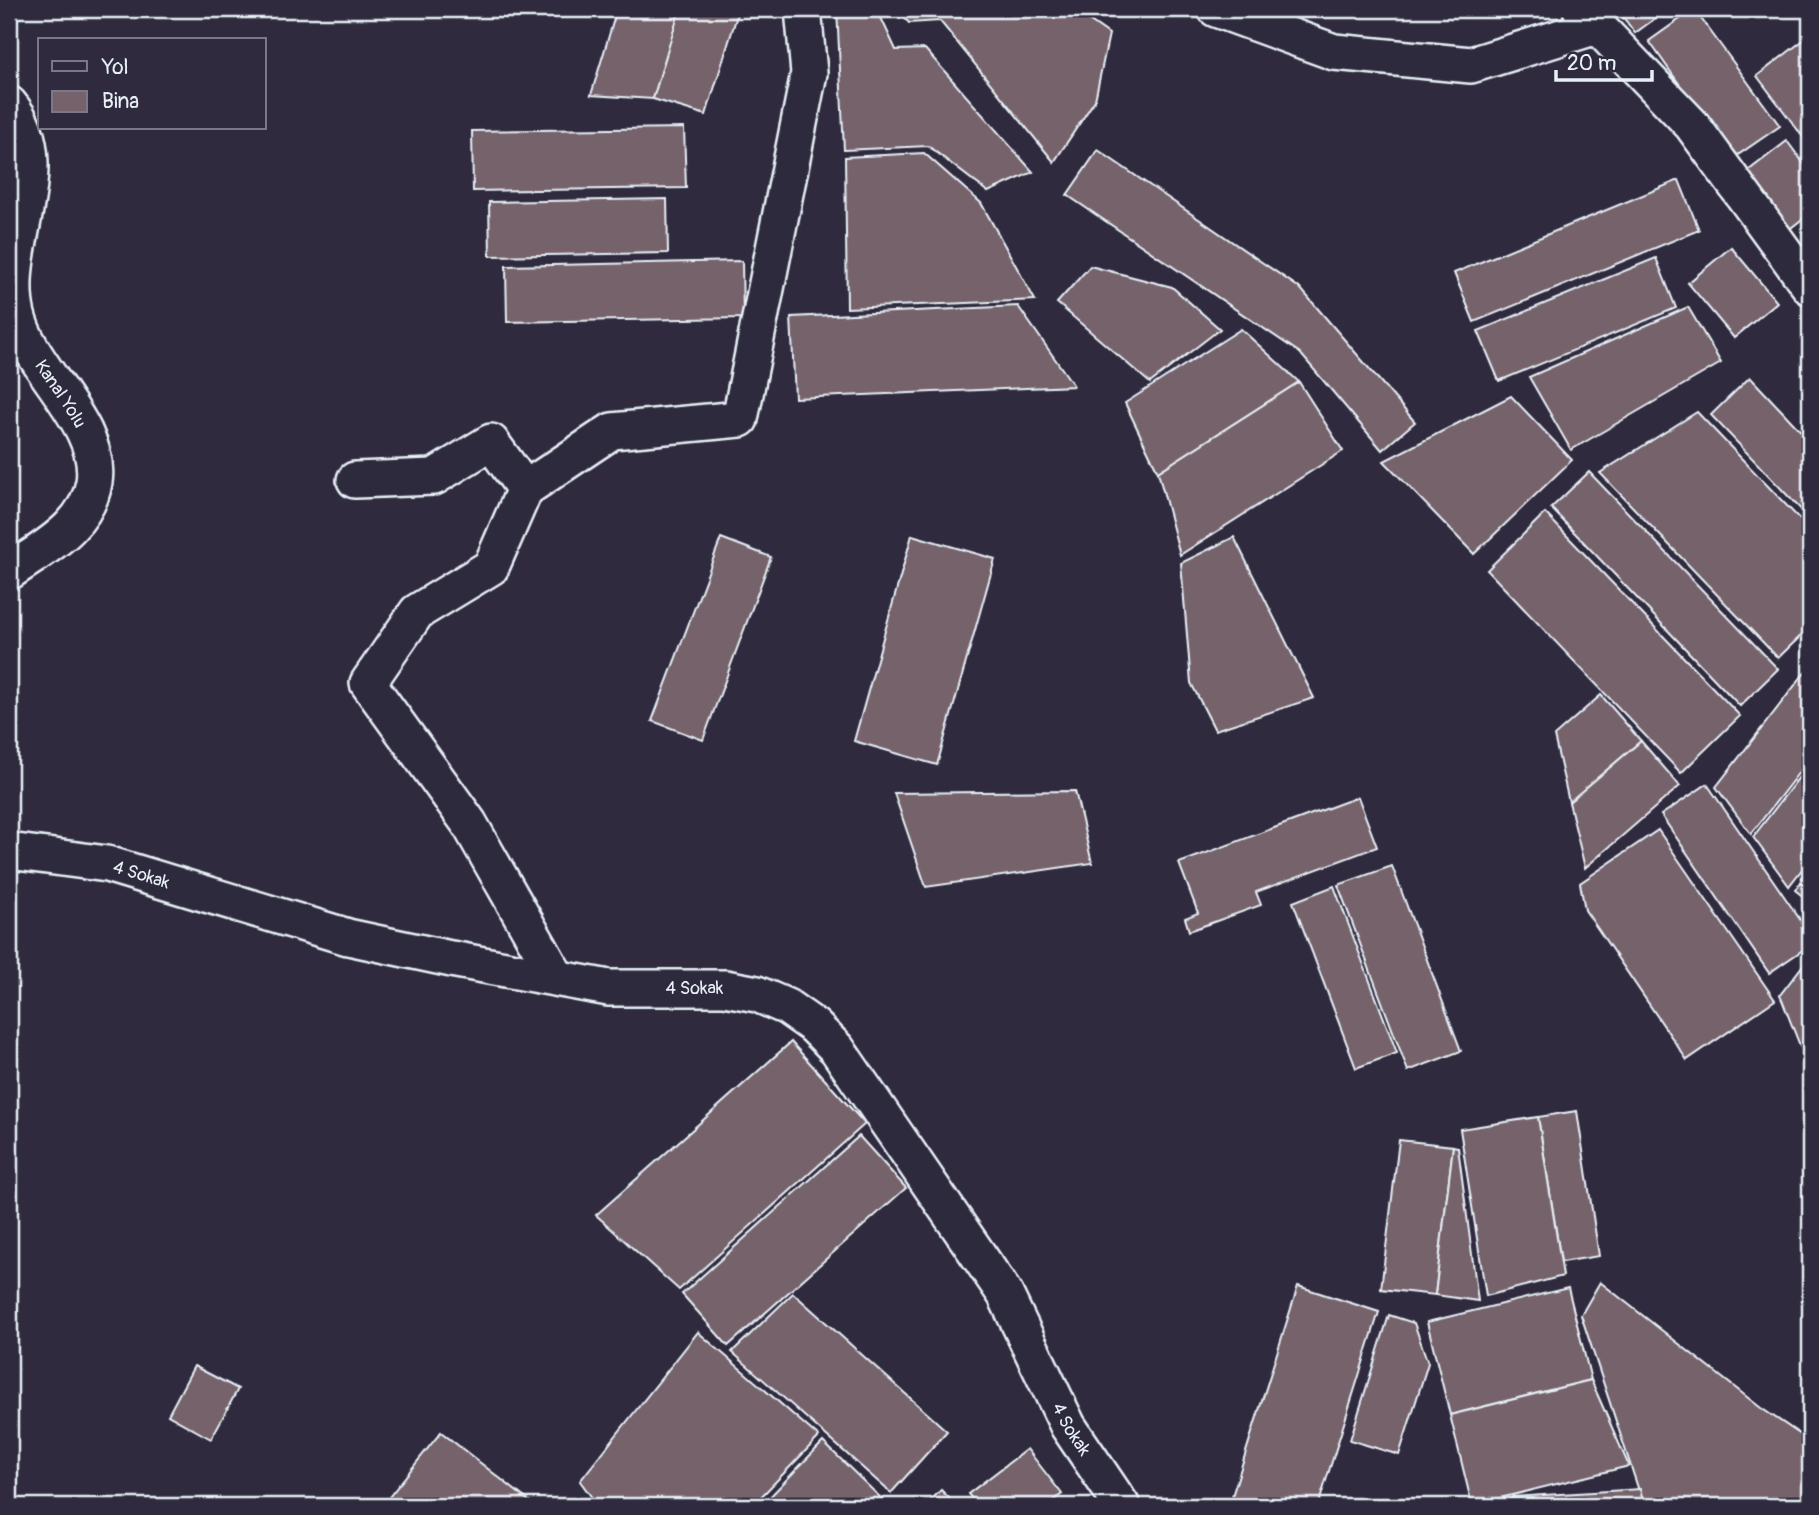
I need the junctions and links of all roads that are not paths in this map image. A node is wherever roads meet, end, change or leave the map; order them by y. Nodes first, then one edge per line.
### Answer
1 (803, 9) edge
2 (1216, 9) edge
3 (1589, 17) edge
4 (9, 104) edge
5 (1810, 287) edge
6 (355, 480) dead end
7 (525, 489) junction
8 (9, 572) edge
9 (9, 850) edge
10 (557, 978) junction
11 (1122, 1506) edge

1 - 7 street
2 - 3 street
3 - 5 street
4 - 8 street, Kanal Yolu
6 - 7 street
7 - 10 street
9 - 10 street, 4 Sokak
10 - 11 street, 4 Sokak

